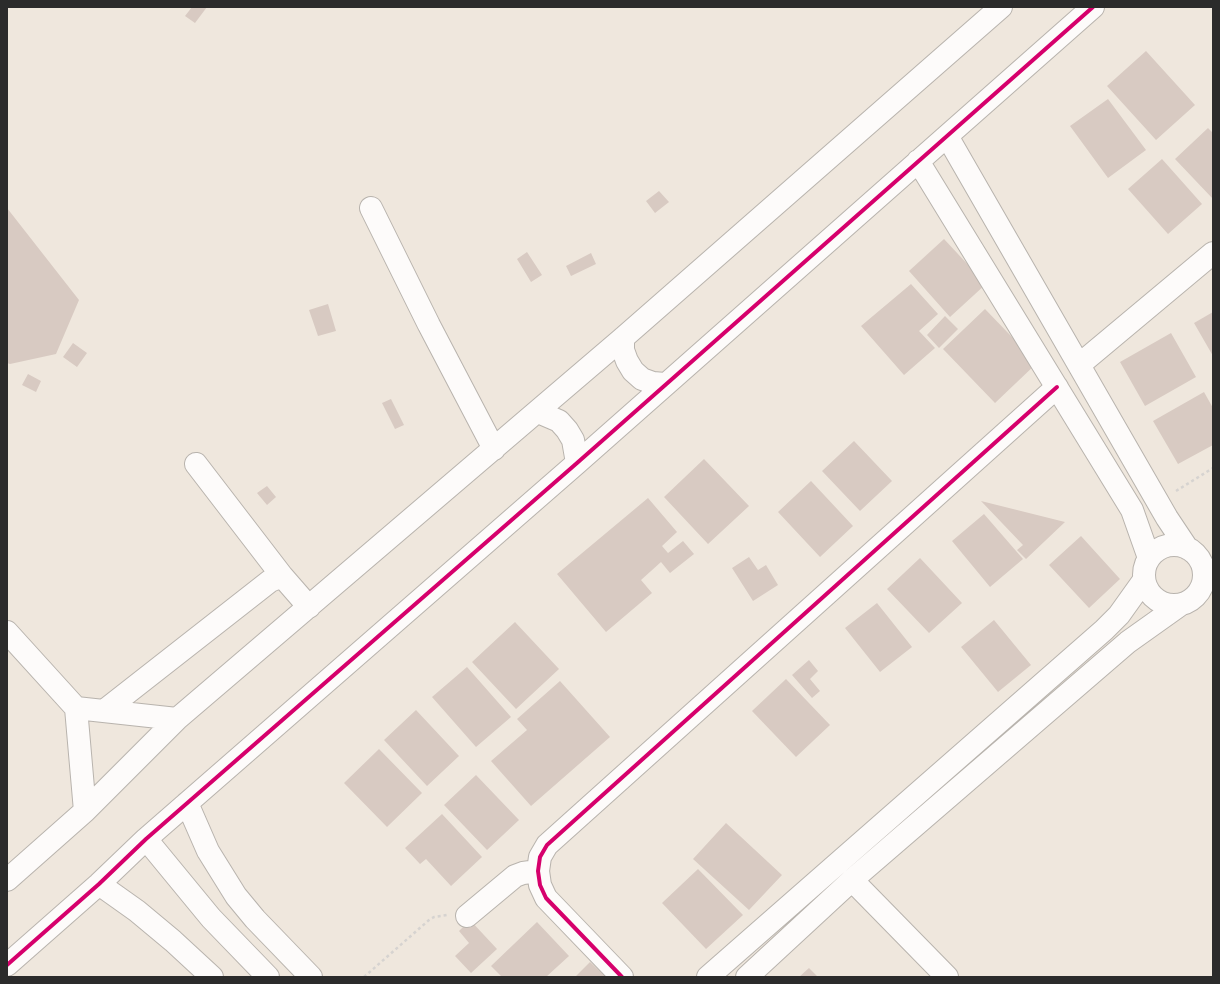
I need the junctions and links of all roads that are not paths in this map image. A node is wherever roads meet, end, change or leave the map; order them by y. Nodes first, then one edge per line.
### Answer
1 (1001, 7) edge
2 (1093, 7) edge
3 (947, 136) junction
4 (918, 161) junction
5 (371, 208) dead end
6 (1213, 253) edge
7 (623, 338) junction
8 (1079, 365) junction
9 (665, 384) junction
10 (1057, 387) junction
11 (538, 412) junction
12 (494, 449) junction
13 (577, 463) junction
14 (196, 464) dead end
15 (1149, 558) junction
16 (1200, 558) edge
17 (282, 576) junction
18 (1144, 580) junction
19 (1196, 601) edge
20 (309, 607) junction
21 (7, 632) edge
22 (76, 708) junction
23 (104, 711) junction
24 (177, 719) junction
25 (187, 803) junction
26 (86, 811) junction
27 (146, 838) junction
28 (538, 871) junction
29 (7, 880) edge
30 (852, 880) junction
31 (99, 884) junction
32 (467, 916) road end
33 (7, 965) edge
34 (212, 977) edge
35 (268, 977) edge
36 (311, 977) edge
37 (622, 977) edge
38 (708, 977) edge
39 (747, 977) edge
40 (947, 977) edge

1 - 7 street
2 - 3 street
3 - 4 street
3 - 8 street
4 - 9 street
4 - 10 street
5 - 12 street
6 - 8 street
7 - 9 street
7 - 11 street
8 - 16 street
9 - 13 street
10 - 15 street
10 - 28 street
11 - 12 street
11 - 13 street
12 - 20 street
13 - 25 street
14 - 17 street
15 - 16 street
15 - 18 street
16 - 19 street
17 - 20 street
17 - 23 street
18 - 19 street
18 - 38 street
19 - 30 street
20 - 24 street
21 - 22 street
22 - 23 street
22 - 26 street
23 - 24 street
24 - 26 street
25 - 27 street
25 - 36 street
26 - 29 street
27 - 31 street
27 - 35 street
28 - 32 street
28 - 37 street
30 - 39 street
30 - 40 street
31 - 33 street
31 - 34 street

